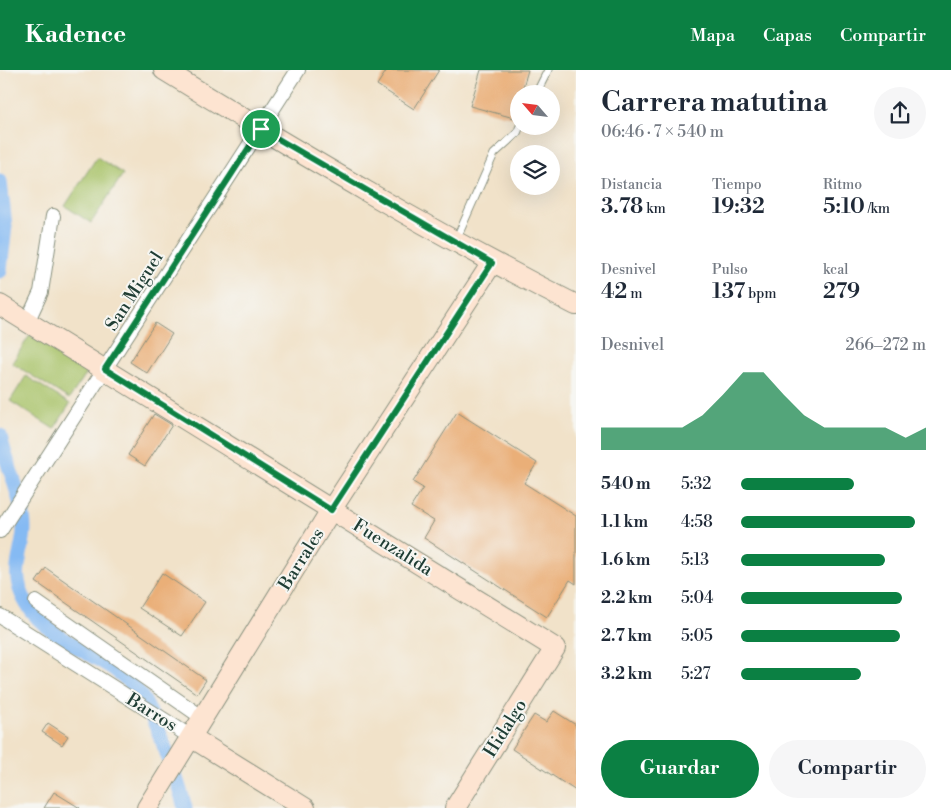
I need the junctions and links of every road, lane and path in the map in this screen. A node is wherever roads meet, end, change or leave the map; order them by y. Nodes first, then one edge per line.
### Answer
1 (164, 70) edge
2 (298, 70) edge
3 (548, 70) edge
4 (540, 85) edge
5 (261, 129) junction
6 (515, 135) edge
7 (53, 216) dead end
8 (455, 242) junction
9 (492, 263) junction
10 (576, 306) edge
11 (3, 307) edge
12 (27, 322) junction
13 (105, 369) junction
14 (331, 510) junction
15 (0, 531) edge
16 (36, 602) dead end
17 (0, 616) edge
18 (555, 648) joint
19 (203, 718) junction
20 (192, 737) junction
21 (281, 802) edge
22 (147, 808) edge
23 (305, 808) edge
24 (455, 808) edge

1 - 5 street
2 - 5 street, San Miguel
3 - 4 lane
5 - 8 street
5 - 13 street, San Miguel
6 - 8 lane
7 - 12 street
8 - 9 street
9 - 10 street
9 - 14 street, Barrales
11 - 12 street, Fuenzalida
12 - 13 street, Fuenzalida
13 - 14 street, Fuenzalida
13 - 15 street, San Miguel
14 - 18 street, Fuenzalida
14 - 19 street, Barrales
16 - 19 street
17 - 20 street, Barros
18 - 24 street, Hidalgo
19 - 20 street, Barrales
20 - 21 street, Barros
20 - 22 street, Barrales
21 - 23 street, Barros

